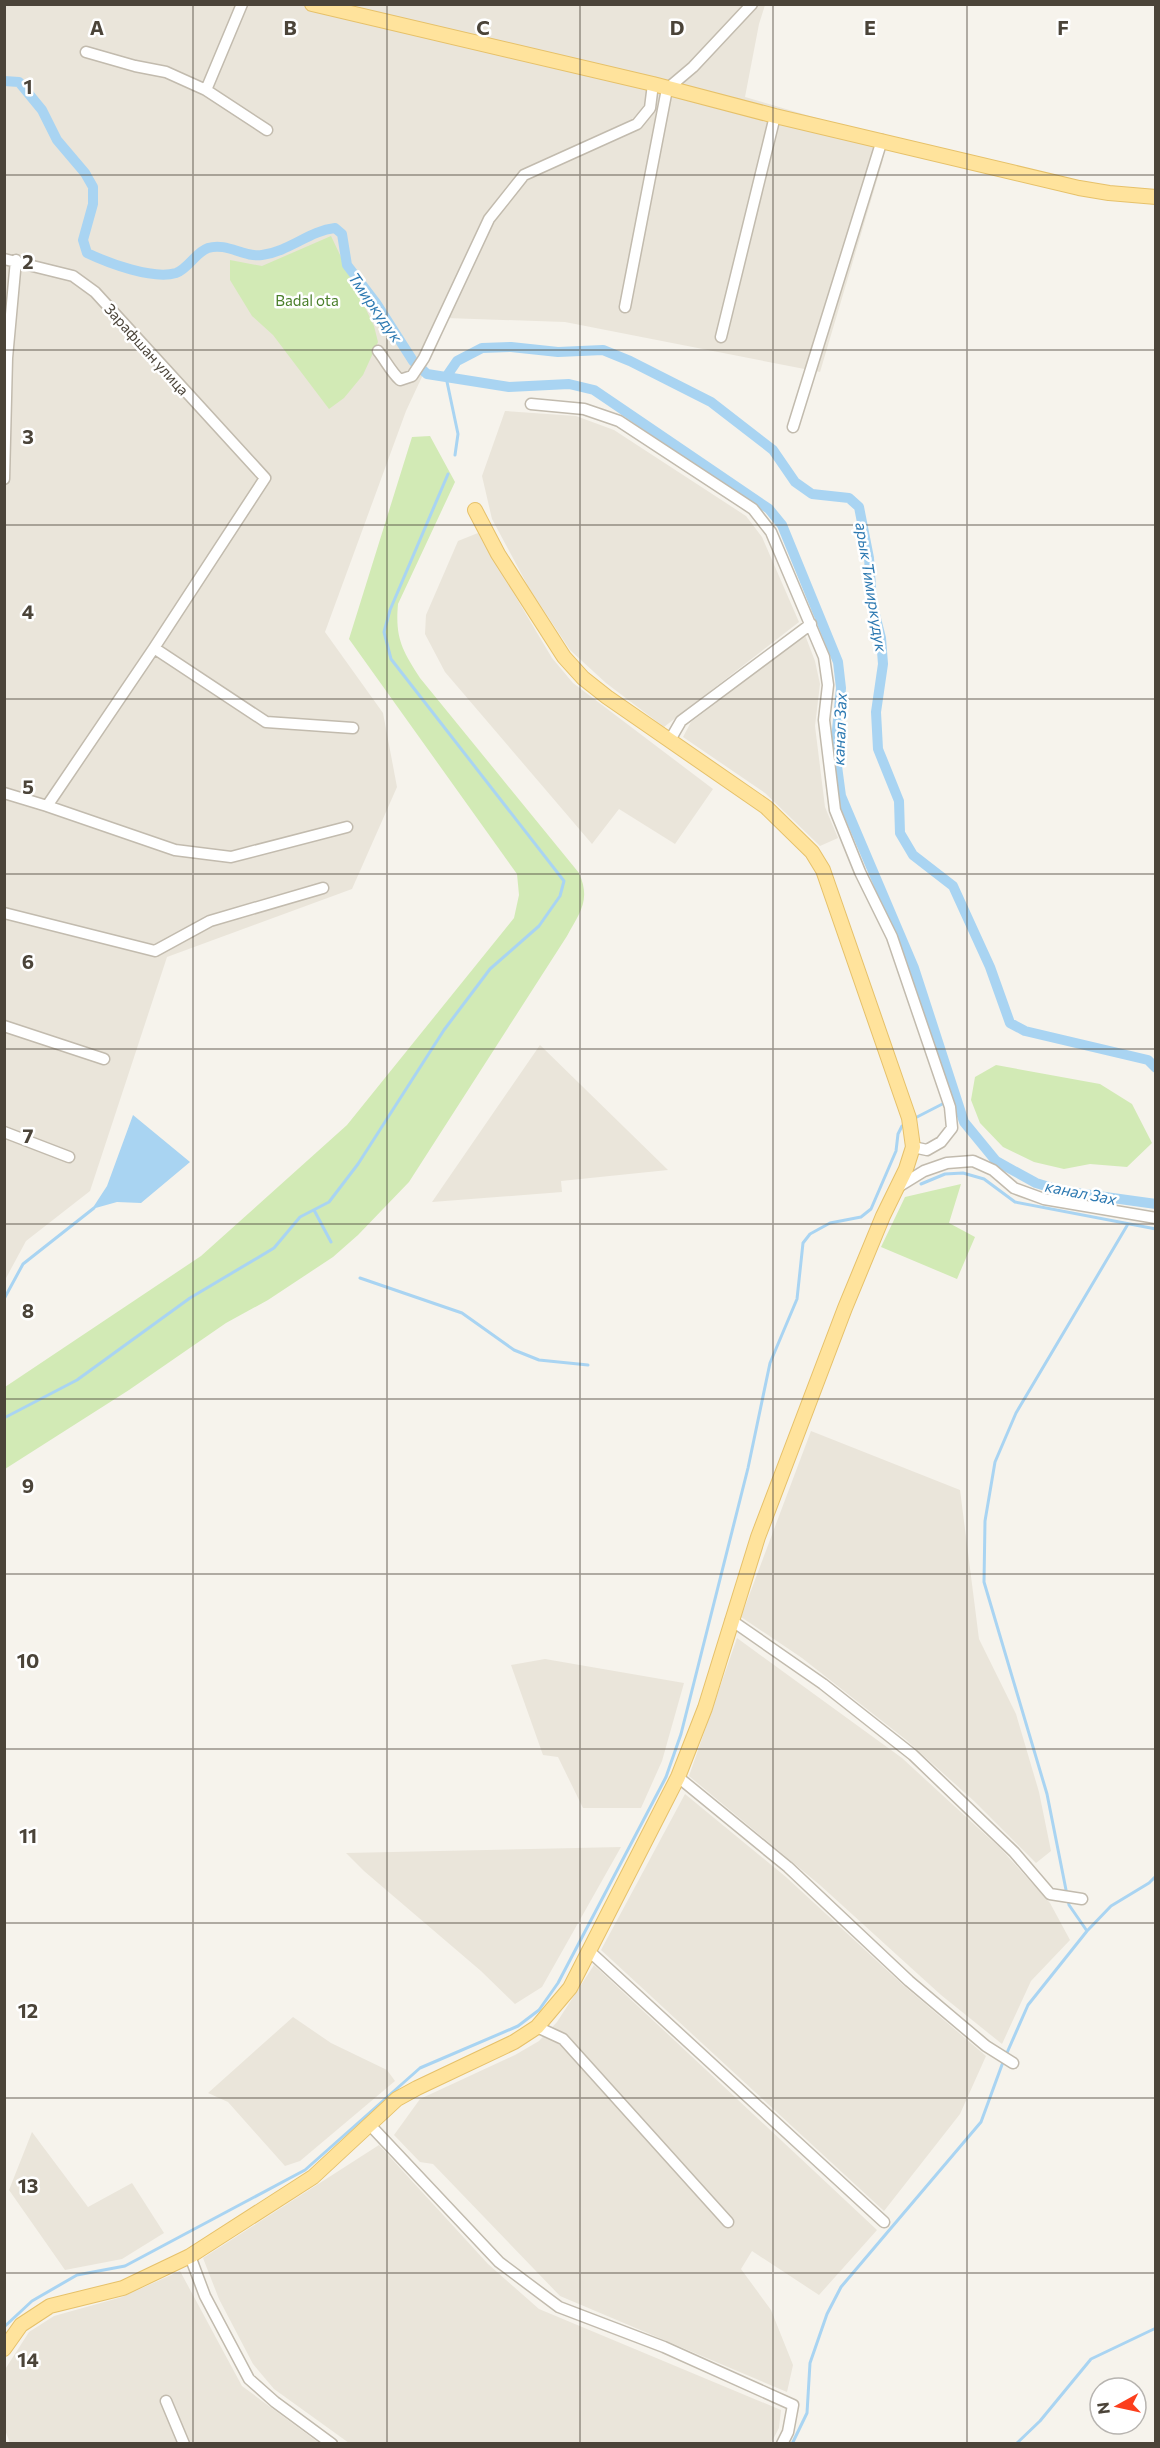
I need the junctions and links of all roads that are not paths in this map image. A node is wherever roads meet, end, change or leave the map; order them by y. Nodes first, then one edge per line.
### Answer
1 (242, 4) edge
2 (312, 4) edge
3 (752, 4) edge
4 (86, 52) dead end
5 (653, 84) junction
6 (667, 88) junction
7 (206, 90) junction
8 (775, 116) junction
9 (267, 130) dead end
10 (882, 140) junction
11 (1155, 197) edge
12 (10, 260) edge
13 (625, 307) dead end
14 (721, 337) dead end
15 (378, 351) dead end
16 (531, 404) dead end
17 (793, 427) dead end
18 (4, 479) edge
19 (475, 510) dead end
20 (811, 624) junction
21 (154, 648) junction
22 (353, 728) dead end
23 (670, 740) junction
24 (4, 793) edge
25 (47, 806) junction
26 (347, 827) dead end
27 (323, 888) dead end
28 (4, 913) edge
29 (4, 1026) edge
30 (104, 1059) dead end
31 (4, 1132) edge
32 (920, 1149) junction
33 (69, 1157) dead end
34 (924, 1171) junction
35 (897, 1187) junction
36 (1155, 1218) edge
37 (731, 1620) junction
38 (678, 1777) junction
39 (1082, 1899) dead end
40 (588, 1950) junction
41 (537, 2027) junction
42 (1013, 2063) dead end
43 (370, 2125) junction
44 (728, 2222) dead end
45 (884, 2222) dead end
46 (190, 2256) junction
47 (4, 2349) edge
48 (166, 2401) dead end
49 (184, 2444) edge
50 (332, 2444) edge
51 (782, 2444) edge

1 - 7 street
2 - 5 main road
3 - 6 street
4 - 7 street
5 - 6 main road
5 - 15 street
6 - 8 main road
6 - 13 street
7 - 9 street
8 - 10 main road
8 - 14 street
10 - 11 main road
10 - 17 street
12 - 18 street
12 - 21 street, Зарафшан улица
16 - 20 street
19 - 23 main road
20 - 23 street
20 - 32 street
21 - 22 street
21 - 25 street
23 - 32 main road
24 - 25 street
25 - 26 street
27 - 28 street
29 - 30 street
31 - 33 street
32 - 34 street
32 - 35 main road
34 - 35 street
34 - 36 street
35 - 37 main road
37 - 38 main road
37 - 39 street
38 - 40 main road
38 - 42 street
40 - 41 main road
40 - 45 street
41 - 43 main road
41 - 44 street
43 - 46 main road
43 - 51 street
46 - 47 main road
46 - 50 street
48 - 49 street

